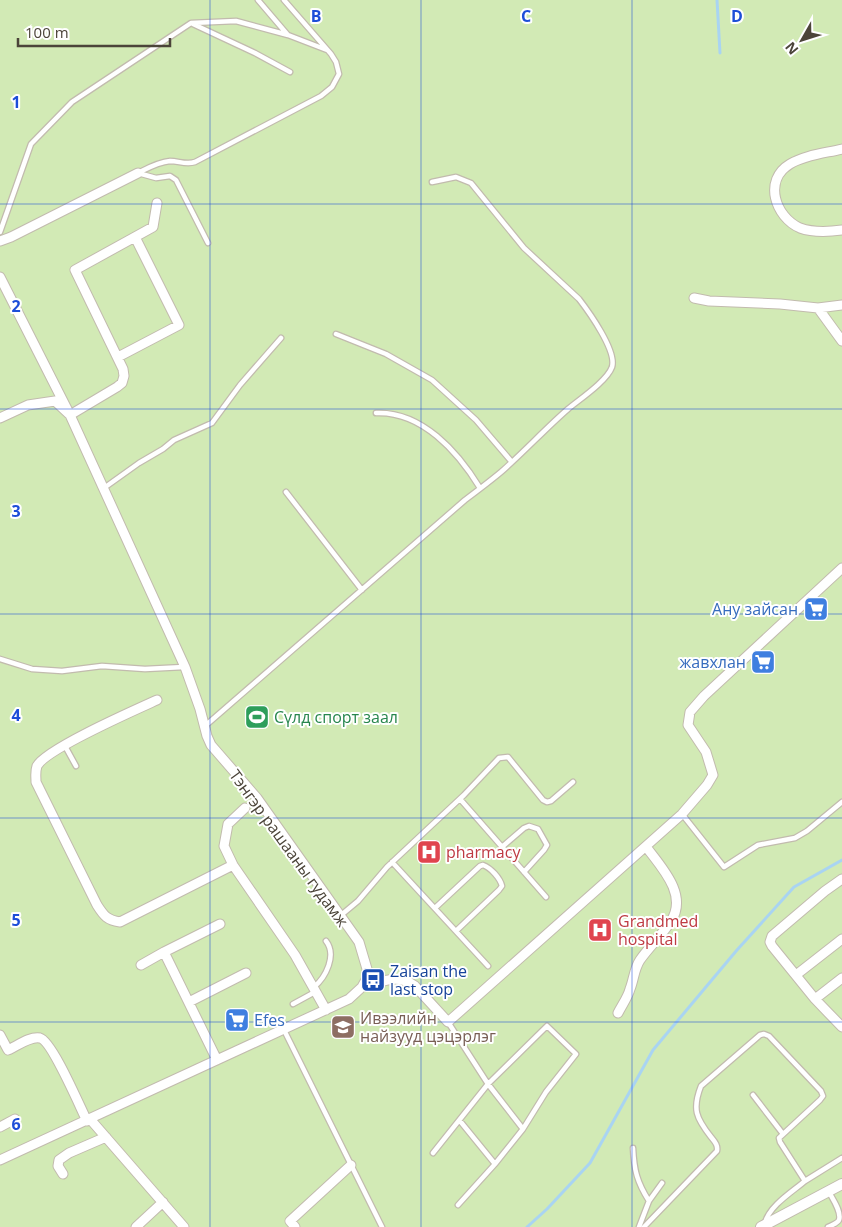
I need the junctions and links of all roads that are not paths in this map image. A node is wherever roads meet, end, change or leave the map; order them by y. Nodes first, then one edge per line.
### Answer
1 (258, 0) edge
2 (284, 0) edge
3 (192, 23) junction
4 (288, 35) junction
5 (327, 50) junction
6 (290, 72) dead end
7 (842, 149) edge
8 (138, 173) junction
9 (432, 182) dead end
10 (157, 203) dead end
11 (842, 230) edge
12 (0, 232) edge
13 (135, 237) junction
14 (0, 241) edge
15 (208, 242) dead end
16 (0, 277) edge
17 (694, 298) dead end
18 (842, 304) edge
19 (818, 308) junction
20 (336, 334) dead end
21 (281, 338) dead end
22 (842, 341) edge
23 (118, 357) junction
24 (376, 413) dead end
25 (70, 415) junction
26 (0, 418) edge
27 (511, 461) junction
28 (103, 488) junction
29 (480, 488) junction
30 (286, 492) dead end
31 (842, 568) edge
32 (362, 590) junction
33 (0, 659) edge
34 (186, 667) junction
35 (157, 700) dead end
36 (204, 726) junction
37 (65, 746) junction
38 (76, 766) dead end
39 (573, 782) dead end
40 (460, 798) junction
41 (842, 802) edge
42 (245, 808) dead end
43 (682, 814) junction
44 (502, 847) junction
45 (646, 848) junction
46 (392, 862) junction
47 (233, 865) junction
48 (524, 872) junction
49 (842, 879) edge
50 (546, 897) dead end
51 (435, 908) junction
52 (340, 916) junction
53 (220, 924) dead end
54 (456, 931) junction
55 (842, 939) edge
56 (326, 941) dead end
57 (164, 952) junction
58 (141, 965) dead end
59 (488, 966) dead end
60 (246, 973) dead end
61 (796, 974) junction
62 (842, 978) edge
63 (362, 987) junction
64 (316, 989) junction
65 (815, 999) junction
66 (189, 1002) junction
67 (293, 1004) dead end
68 (326, 1010) junction
69 (618, 1013) dead end
70 (448, 1022) junction
71 (842, 1027) edge
72 (284, 1030) junction
73 (0, 1035) edge
74 (217, 1060) junction
75 (488, 1084) junction
76 (753, 1095) dead end
77 (15, 1119) dead end
78 (89, 1120) junction
79 (460, 1121) junction
80 (0, 1127) edge
81 (523, 1129) junction
82 (783, 1134) junction
83 (106, 1137) junction
84 (633, 1148) dead end
85 (433, 1153) dead end
86 (842, 1158) edge
87 (0, 1160) edge
88 (351, 1164) junction
89 (495, 1164) junction
90 (63, 1174) dead end
91 (805, 1181) junction
92 (662, 1183) dead end
93 (842, 1184) edge
94 (829, 1190) junction
95 (648, 1201) junction
96 (162, 1202) junction
97 (458, 1205) dead end
98 (290, 1225) edge
99 (763, 1226) edge
100 (136, 1227) edge
101 (184, 1227) edge
102 (382, 1227) edge
103 (639, 1227) edge
104 (644, 1227) edge
105 (828, 1227) edge

1 - 4 lane
2 - 5 lane
3 - 4 lane
3 - 6 lane
3 - 12 lane
4 - 5 lane
5 - 8 lane
7 - 11 street
8 - 14 street
8 - 15 lane
9 - 27 lane
10 - 13 street
13 - 23 street
13 - 23 street
16 - 25 street, Тэнгэр рашааны гудамж
17 - 19 street
18 - 19 street
19 - 22 street
20 - 27 lane
21 - 28 lane
23 - 25 street
24 - 29 lane
25 - 26 street
25 - 28 street, Тэнгэр рашааны гудамж
27 - 29 lane
28 - 34 street, Тэнгэр рашааны гудамж
29 - 32 lane
30 - 32 lane
31 - 43 street
32 - 36 lane
33 - 34 lane
34 - 36 street, Тэнгэр рашааны гудамж
35 - 37 street
36 - 52 street, Тэнгэр рашааны гудамж
37 - 38 lane
37 - 47 street
39 - 40 lane
40 - 44 lane
40 - 46 lane
41 - 43 lane
42 - 47 street
43 - 45 street
44 - 48 lane
44 - 48 lane
45 - 69 street
45 - 70 street
46 - 51 lane
46 - 52 lane
47 - 64 street
48 - 50 lane
49 - 61 street
51 - 54 lane
51 - 54 lane
52 - 63 street, Тэнгэр рашааны гудамж
53 - 57 street
54 - 59 lane
55 - 61 street
56 - 64 lane
57 - 58 street
57 - 66 street
60 - 66 street
61 - 65 street
62 - 65 street
63 - 68 street
63 - 70 street
64 - 67 lane
64 - 68 street
65 - 71 street
66 - 74 street
68 - 72 street
70 - 75 lane
72 - 74 street
72 - 88 lane
73 - 78 street
74 - 78 street
75 - 79 lane
75 - 81 lane
75 - 81 lane
76 - 82 lane
77 - 80 street
78 - 83 street
78 - 87 street
79 - 85 lane
79 - 89 lane
81 - 89 lane
82 - 91 lane
82 - 104 lane
83 - 90 street
83 - 96 street
84 - 95 lane
86 - 91 lane
88 - 98 street
88 - 102 lane
89 - 97 lane
91 - 99 lane
92 - 95 lane
93 - 94 street
94 - 99 street
94 - 105 lane
95 - 103 lane
96 - 100 street
96 - 101 street

